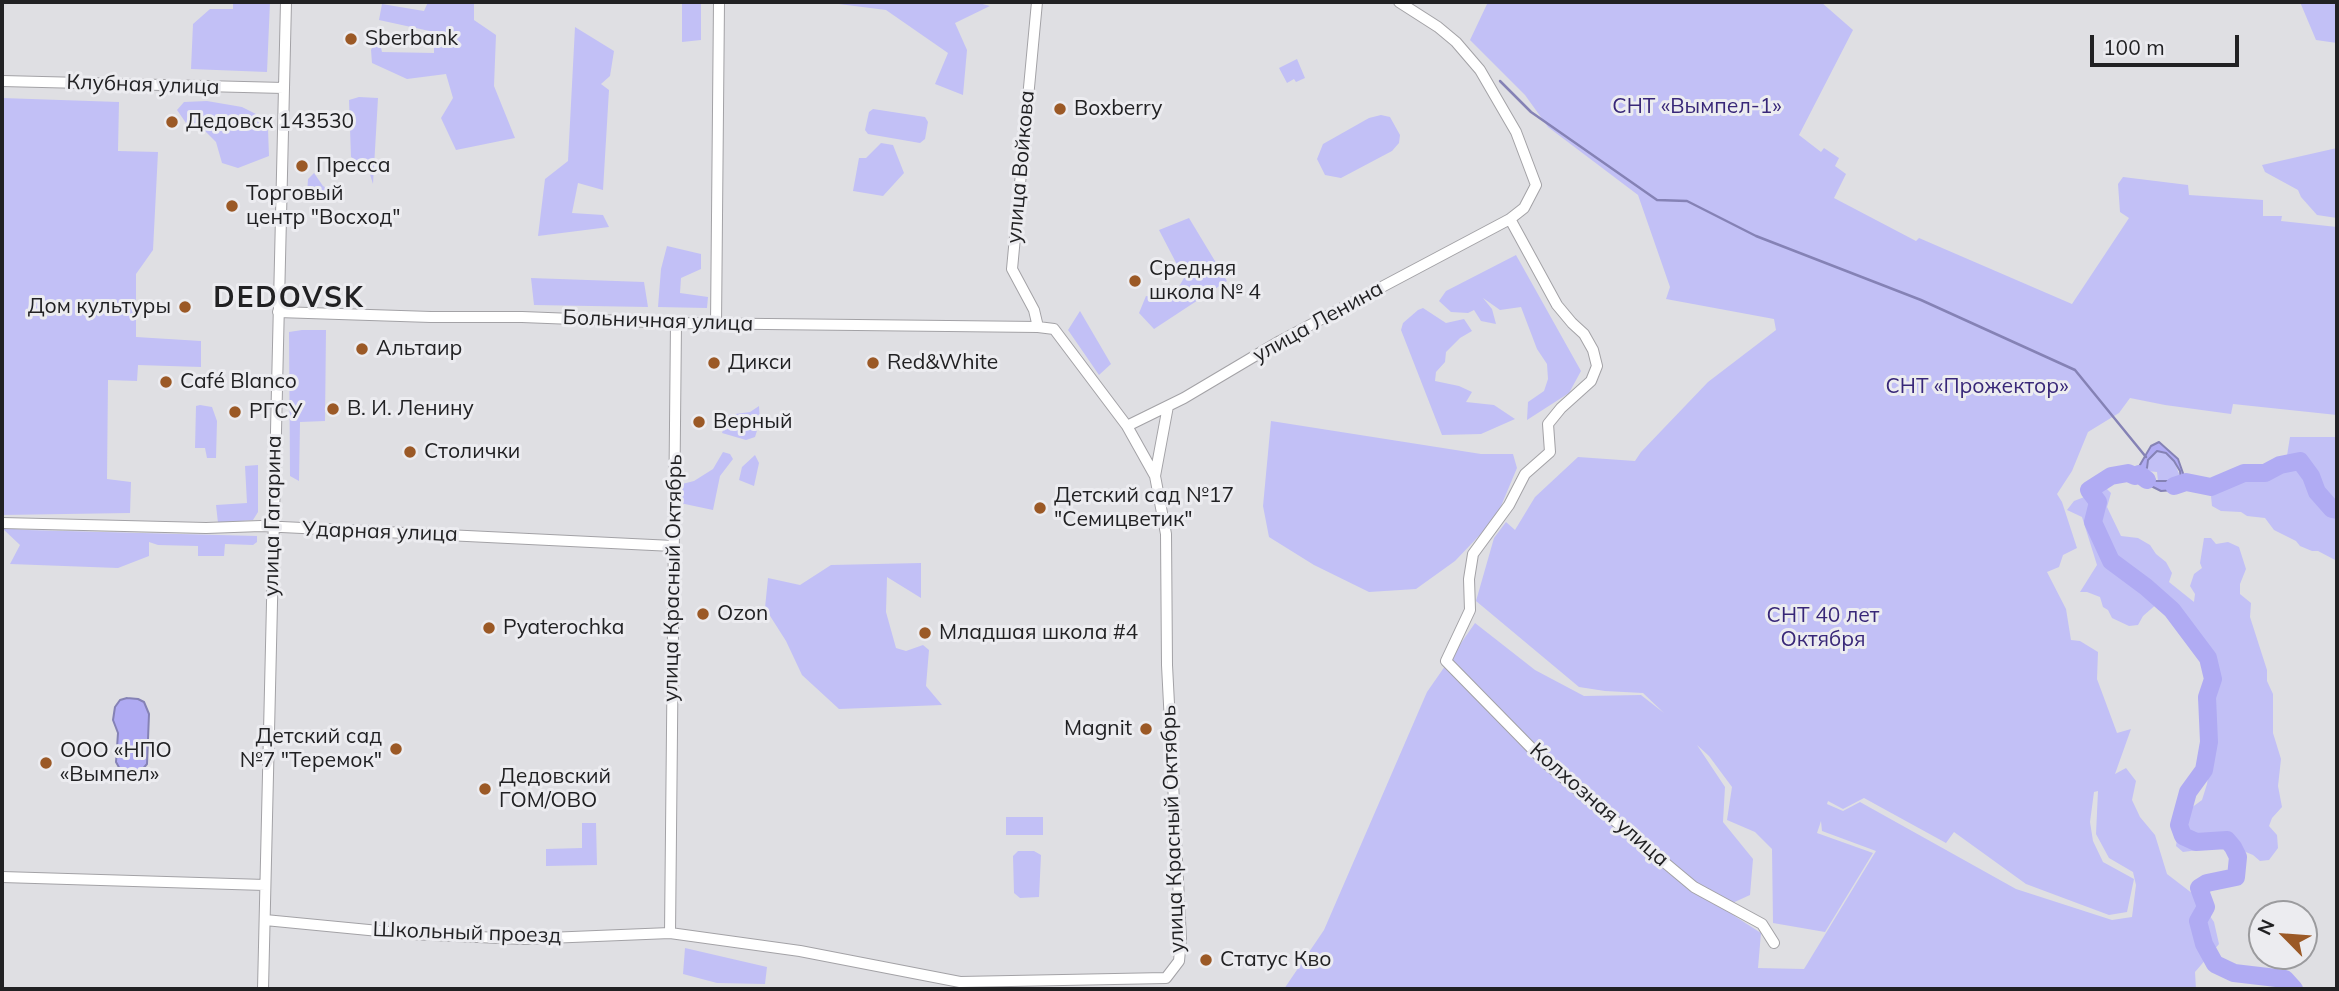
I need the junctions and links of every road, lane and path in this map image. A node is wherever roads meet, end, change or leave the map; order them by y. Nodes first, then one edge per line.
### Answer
1 (286, 2) edge
2 (719, 2) edge
3 (1037, 2) edge
4 (1399, 2) edge
5 (2, 81) edge
6 (284, 88) junction
7 (1510, 219) junction
8 (278, 312) junction
9 (676, 323) junction
10 (716, 324) junction
11 (1038, 327) junction
12 (1168, 406) junction
13 (1127, 426) junction
14 (1155, 476) junction
15 (2, 523) edge
16 (274, 527) junction
17 (673, 546) junction
18 (2, 877) edge
19 (265, 885) junction
20 (265, 920) junction
21 (670, 933) junction
22 (1774, 943) dead end
23 (263, 989) edge

1 - 6 street, улица Гагарина
2 - 10 street
3 - 11 street, улица Войкова
4 - 7 street
5 - 6 street, Клубная улица
6 - 8 street, улица Гагарина
7 - 12 street, улица Ленина
7 - 22 street, Колхозная улица
8 - 9 street, Больничная улица
8 - 16 street, улица Гагарина
9 - 10 street, Больничная улица
9 - 17 street, улица Красный Октябрь
10 - 11 street, Больничная улица
11 - 13 street, улица Красный Октябрь
12 - 13 street, улица Ленина
12 - 14 street
13 - 14 street, улица Красный Октябрь
14 - 21 street, улица Красный Октябрь
15 - 16 street, Ударная улица
16 - 17 street, Ударная улица
16 - 19 street, улица Гагарина
17 - 21 street, улица Красный Октябрь
18 - 19 street
19 - 20 street, улица Гагарина
20 - 21 street, Школьный проезд
20 - 23 street, улица Гагарина

